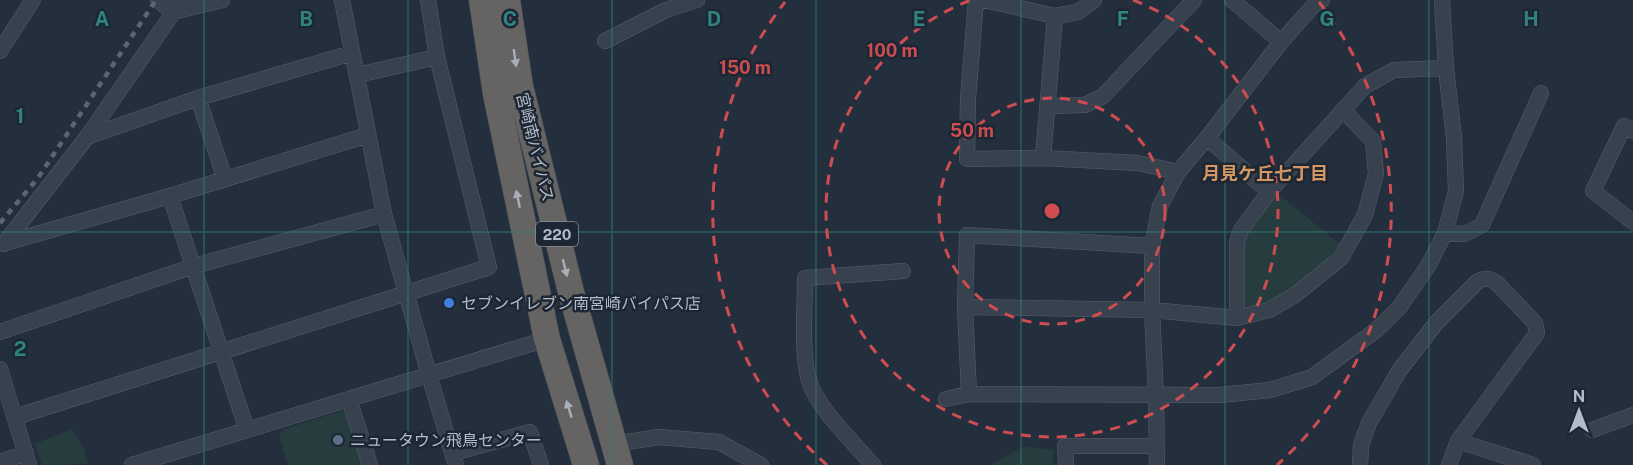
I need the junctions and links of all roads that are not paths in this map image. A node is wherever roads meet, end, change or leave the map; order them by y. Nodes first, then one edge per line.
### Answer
1 (33, 0) edge
2 (158, 0) edge
3 (222, 0) edge
4 (342, 0) edge
5 (428, 0) edge
6 (482, 0) edge
7 (507, 0) edge
8 (697, 0) edge
9 (976, 0) edge
10 (984, 0) edge
11 (1094, 0) edge
12 (1194, 0) edge
13 (1232, 0) edge
14 (1322, 0) edge
15 (1442, 0) edge
16 (665, 5) edge
17 (1019, 5) edge
18 (178, 6) edge
19 (1055, 16) junction
20 (605, 41) dead end
21 (1281, 42) junction
22 (0, 51) edge
23 (352, 53) junction
24 (437, 57) junction
25 (1446, 68) junction
26 (357, 75) junction
27 (1541, 93) dead end
28 (198, 98) junction
29 (1048, 106) junction
30 (1343, 110) junction
31 (1633, 130) edge
32 (368, 135) junction
33 (87, 137) junction
34 (1207, 138) junction
35 (1043, 158) junction
36 (1178, 172) junction
37 (225, 179) junction
38 (1269, 192) junction
39 (170, 196) junction
40 (384, 214) junction
41 (1633, 222) edge
42 (1445, 232) junction
43 (2, 246) edge
44 (1152, 246) junction
45 (194, 266) junction
46 (903, 271) dead end
47 (405, 292) junction
48 (965, 307) junction
49 (1152, 310) junction
50 (1237, 318) junction
51 (0, 332) edge
52 (548, 339) junction
53 (221, 353) junction
54 (429, 375) junction
55 (1, 376) edge
56 (969, 394) junction
57 (1156, 396) junction
58 (349, 399) junction
59 (946, 399) dead end
60 (1633, 415) edge
61 (15, 417) junction
62 (247, 430) junction
63 (1592, 430) dead end
64 (1458, 441) junction
65 (1156, 446) junction
66 (617, 454) edge
67 (27, 459) edge
68 (455, 459) edge
69 (0, 462) edge
70 (132, 465) edge
71 (370, 465) edge
72 (541, 465) edge
73 (586, 465) edge
74 (761, 465) edge
75 (873, 465) edge
76 (1066, 465) edge
77 (1157, 465) edge
78 (1360, 465) edge
79 (1449, 465) edge
80 (1533, 465) edge

1 - 22 street
2 - 18 street
3 - 18 street
4 - 23 street
5 - 24 street
52 -> 6 highway, 宮崎南バイパス / 220
7 -> 66 highway, 宮崎南バイパス / 220
8 - 16 street
9 - 35 street
10 - 17 street
11 - 19 street
12 - 29 street
13 - 21 street
14 - 21 street
15 - 25 street
16 - 20 street
17 - 19 street
18 - 33 street
19 - 29 street
21 - 34 street
23 - 26 street
23 - 28 street
24 - 26 street
24 - 47 street
25 - 30 street
25 - 42 street
26 - 32 street
27 - 42 street
28 - 33 street
28 - 37 street
29 - 35 street
30 - 38 street
30 - 50 street
31 - 41 street
32 - 37 street
32 - 40 street
33 - 43 street
34 - 36 street
34 - 38 street
35 - 36 street
36 - 44 street
37 - 39 street
38 - 50 street
39 - 43 street
39 - 45 street
40 - 45 street
40 - 47 street
42 - 57 street
44 - 48 street
44 - 49 street
45 - 51 street
45 - 53 street
46 - 75 street
47 - 53 street
47 - 54 street
48 - 49 street
48 - 56 street
49 - 50 street
49 - 57 street
52 - 54 street
73 -> 52 highway, 宮崎南バイパス / 220
53 - 61 street
53 - 62 street
54 - 58 street
54 - 68 street
55 - 61 street
56 - 57 street
56 - 59 street
57 - 65 street
58 - 62 street
58 - 71 street
60 - 63 street
61 - 67 street
62 - 70 street
64 - 78 street
64 - 79 street
64 - 80 street
65 - 76 street
65 - 77 street
66 - 74 street
67 - 69 street
68 - 72 street

